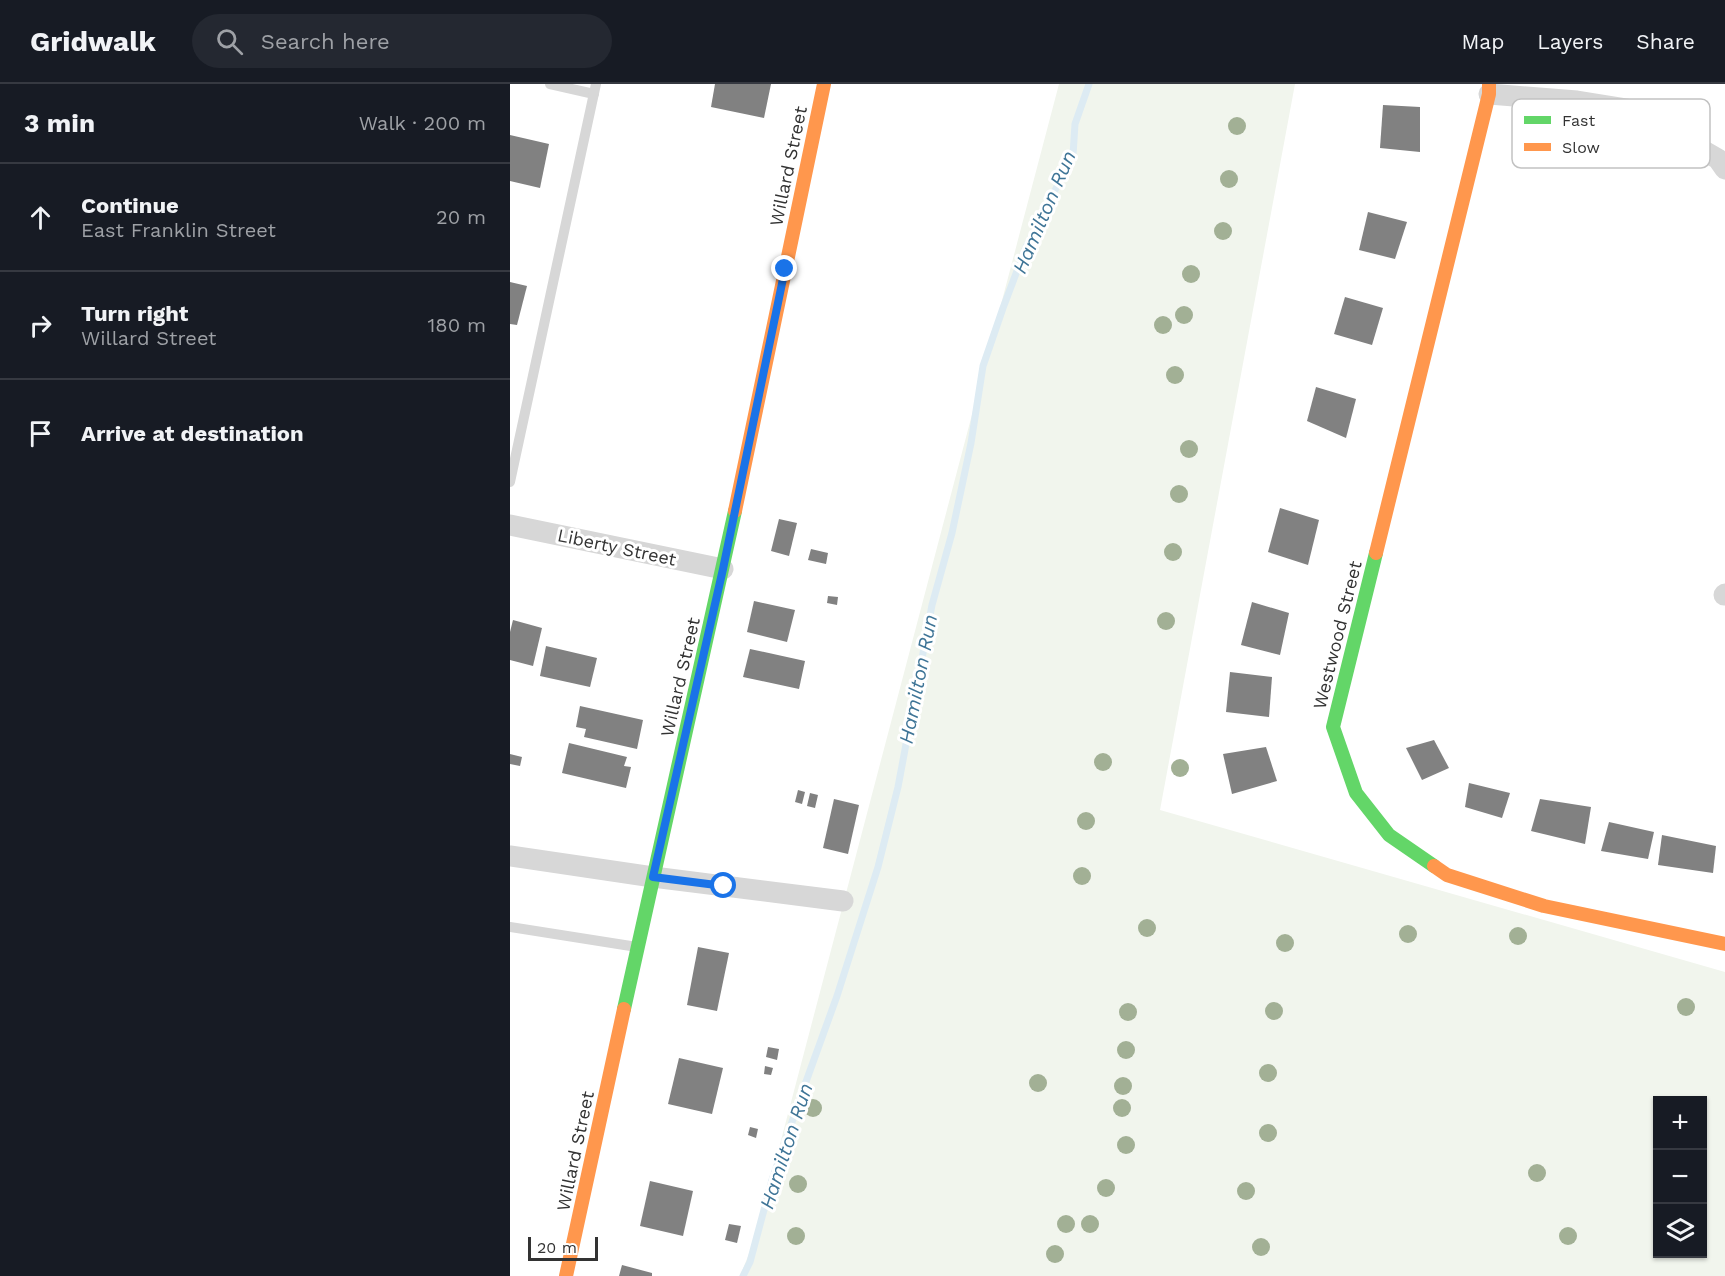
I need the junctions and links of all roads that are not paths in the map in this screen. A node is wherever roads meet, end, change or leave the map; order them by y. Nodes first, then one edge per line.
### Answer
1 (550, 84) edge
2 (824, 84) edge
3 (595, 89) edge
4 (1489, 89) edge
5 (1562, 99) edge
6 (1710, 154) edge
7 (1725, 169) edge
8 (510, 482) edge
9 (510, 525) edge
10 (723, 569) junction
11 (510, 856) edge
12 (653, 877) junction
13 (843, 901) dead end
14 (510, 927) edge
15 (1725, 944) edge
16 (637, 947) junction
17 (567, 1276) edge

1 - 3 lane
2 - 10 street, Willard Street
3 - 8 lane
4 - 5 street
4 - 15 street, Westwood Street
6 - 7 street
9 - 10 street, Liberty Street
10 - 12 street, Willard Street
11 - 12 street
12 - 13 street
12 - 16 street, Willard Street
14 - 16 lane
16 - 17 street, Willard Street

